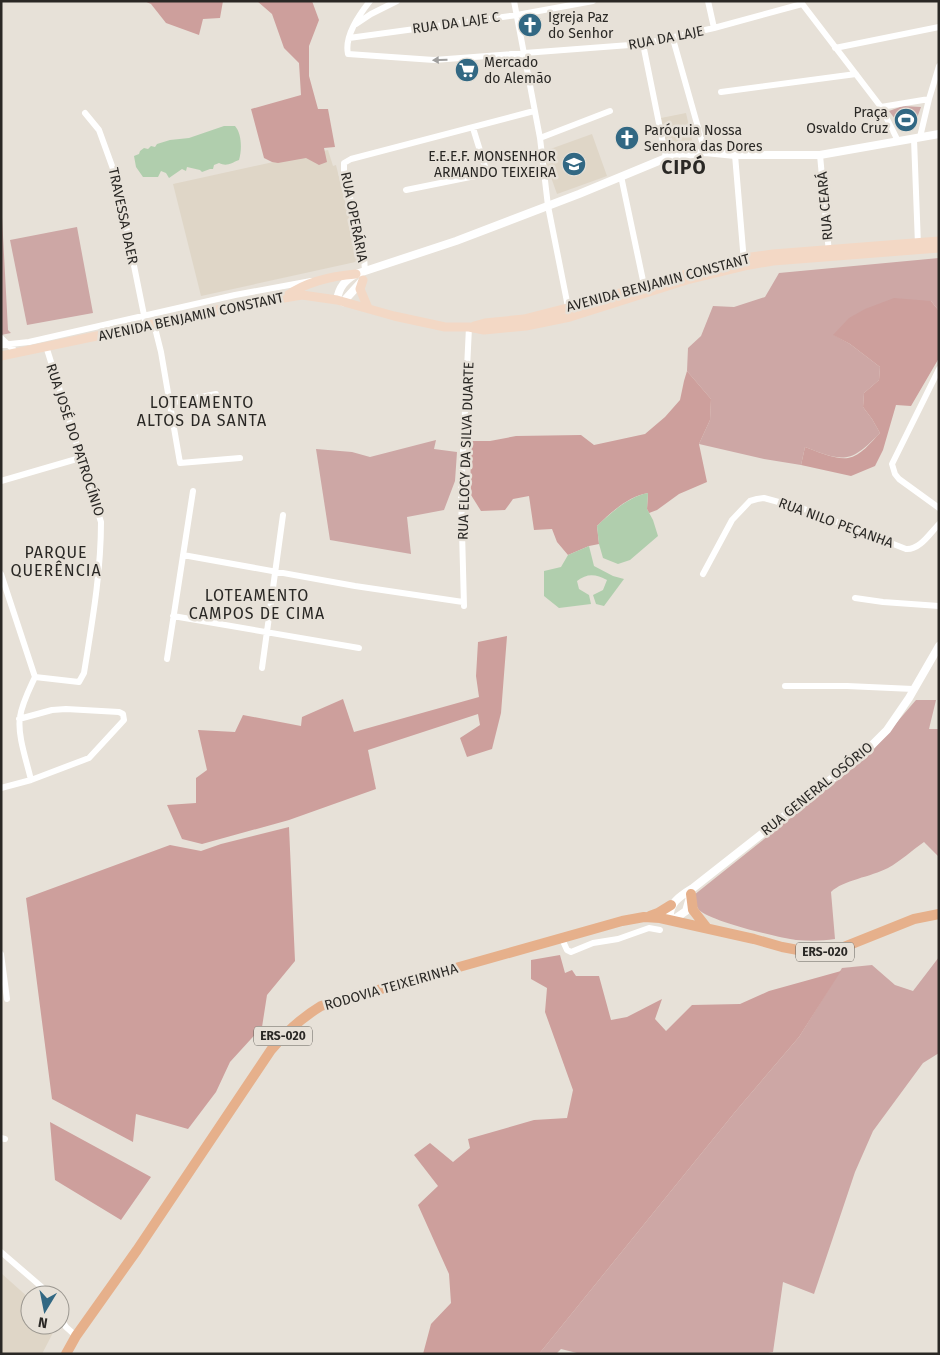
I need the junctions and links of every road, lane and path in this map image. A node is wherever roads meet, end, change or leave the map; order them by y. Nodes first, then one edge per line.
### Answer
1 (370, 1) edge
2 (397, 1) edge
3 (514, 1) edge
4 (593, 1) edge
5 (708, 1) edge
6 (801, 3) edge
7 (517, 15) junction
8 (355, 25) junction
9 (939, 27) edge
10 (714, 28) junction
11 (349, 38) junction
12 (672, 39) junction
13 (643, 44) junction
14 (835, 48) junction
15 (523, 53) junction
16 (939, 66) edge
17 (938, 73) edge
18 (856, 74) junction
19 (721, 92) dead end
20 (929, 98) junction
21 (881, 107) junction
22 (534, 111) junction
23 (610, 111) dead end
24 (85, 113) dead end
25 (473, 128) junction
26 (939, 134) edge
27 (540, 138) junction
28 (917, 138) junction
29 (898, 141) junction
30 (705, 152) junction
31 (735, 155) junction
32 (820, 155) junction
33 (666, 158) junction
34 (621, 176) junction
35 (406, 190) dead end
36 (548, 206) junction
37 (939, 241) edge
38 (918, 246) junction
39 (939, 248) edge
40 (829, 253) junction
41 (744, 262) junction
42 (361, 275) junction
43 (320, 280) junction
44 (645, 290) junction
45 (286, 297) junction
46 (322, 297) junction
47 (340, 301) junction
48 (368, 308) junction
49 (568, 313) junction
50 (144, 316) junction
51 (150, 325) junction
52 (469, 327) junction
53 (1, 338) edge
54 (4, 344) edge
55 (46, 346) junction
56 (16, 352) junction
57 (1, 356) edge
58 (939, 369) edge
59 (216, 394) dead end
60 (170, 403) junction
61 (80, 458) junction
62 (240, 458) dead end
63 (1, 481) edge
64 (193, 491) dead end
65 (938, 506) edge
66 (283, 515) dead end
67 (939, 524) edge
68 (183, 556) junction
69 (276, 572) junction
70 (1, 574) edge
71 (703, 574) dead end
72 (855, 598) dead end
73 (939, 606) edge
74 (173, 616) junction
75 (268, 631) junction
76 (939, 646) edge
77 (359, 648) dead end
78 (167, 659) dead end
79 (262, 668) dead end
80 (34, 677) junction
81 (785, 686) dead end
82 (913, 689) junction
83 (19, 719) junction
84 (31, 780) junction
85 (1, 788) edge
86 (692, 891) junction
87 (671, 905) junction
88 (939, 914) edge
89 (643, 918) junction
90 (671, 920) junction
91 (707, 928) junction
92 (660, 930) dead end
93 (588, 931) junction
94 (641, 931) junction
95 (562, 939) junction
96 (593, 942) junction
97 (1, 954) edge
98 (2, 972) edge
99 (7, 999) dead end
100 (1, 1252) edge
101 (39, 1285) edge
102 (70, 1331) edge
103 (76, 1336) junction
104 (66, 1354) edge

1 - 8 street
2 - 8 street
3 - 7 street
4 - 7 street, RUA DA LAJE C
5 - 10 street
6 - 10 street, RUA DA LAJE
6 - 14 street
7 - 11 street, RUA DA LAJE C
7 - 15 street
8 - 11 street
9 - 14 street
10 - 12 street, RUA DA LAJE
15 -> 11 street, RUA DA LAJE
12 - 13 street, RUA DA LAJE
12 - 30 street
13 - 15 street, RUA DA LAJE
13 - 33 street
14 - 18 street
15 - 22 street
16 - 17 street
17 - 20 street
18 - 19 street
18 - 21 street
20 - 21 street
20 - 28 street
21 - 29 street
22 - 25 street
22 - 27 street
23 - 27 street
24 - 50 street, TRAVESSA DAER
25 - 35 street
25 - 42 street, RUA OPERÁRIA
26 - 28 street
27 - 36 street
28 - 29 street
28 - 38 street
29 - 32 street
30 - 31 street
30 - 33 street
31 - 32 street
31 - 41 street
32 - 40 street, RUA CEARÁ
33 - 34 street
34 - 36 street
34 - 44 street
36 - 42 street
36 - 49 street
37 - 38 main road, AVENIDA BENJAMIN CONSTANT
38 - 39 main road, AVENIDA BENJAMIN CONSTANT
38 - 40 main road, AVENIDA BENJAMIN CONSTANT
40 - 41 main road, AVENIDA BENJAMIN CONSTANT
41 - 44 main road, AVENIDA BENJAMIN CONSTANT
42 - 43 main road
42 - 47 street
42 - 47 street
42 - 48 main road
43 - 45 main road
43 - 46 main road
43 - 50 street, AVENIDA BENJAMIN CONSTANT
44 - 49 main road, AVENIDA BENJAMIN CONSTANT
45 - 46 main road, AVENIDA BENJAMIN CONSTANT
45 - 51 main road, AVENIDA BENJAMIN CONSTANT
46 - 47 main road, AVENIDA BENJAMIN CONSTANT
47 - 48 main road, AVENIDA BENJAMIN CONSTANT
48 - 52 main road, AVENIDA BENJAMIN CONSTANT
49 - 52 main road, AVENIDA BENJAMIN CONSTANT
50 - 51 street, TRAVESSA DAER
50 - 54 street, AVENIDA BENJAMIN CONSTANT
51 - 55 main road, AVENIDA BENJAMIN CONSTANT
51 - 60 street, TRAVESSA DAER
52 - 69 street, RUA ELOCY DA SILVA DUARTE
53 - 54 street
54 - 56 street
55 - 56 main road, AVENIDA BENJAMIN CONSTANT
55 - 61 street, RUA JOSÉ DO PATROCÍNIO
56 - 57 main road, AVENIDA BENJAMIN CONSTANT
58 - 65 street
59 - 60 street
60 - 62 street, TRAVESSA DAER
61 - 63 street
61 - 80 street, RUA JOSÉ DO PATROCÍNIO
64 - 68 street
66 - 69 street
67 - 71 street, RUA NILO PEÇANHA
68 - 69 street
68 - 74 street
69 - 75 street
70 - 80 street
72 - 73 street
74 - 75 street
74 - 78 street
75 - 77 street
75 - 79 street
76 - 82 street, RUA GENERAL OSÓRIO
80 - 83 street
81 - 82 street
82 - 86 street, RUA GENERAL OSÓRIO
83 - 84 street
83 - 84 street
84 - 85 street
86 - 87 street, RUA GENERAL OSÓRIO
86 - 90 street, RUA GENERAL OSÓRIO
86 - 91 main road
87 - 89 main road
87 - 90 street
88 - 91 main road, ERS-020
89 - 90 main road, RODOVIA TEIXEIRINHA / ERS-020
89 - 93 main road, RODOVIA TEIXEIRINHA / ERS-020
89 - 94 street
90 - 91 main road, RODOVIA TEIXEIRINHA / ERS-020
92 - 94 street
93 - 95 main road, RODOVIA TEIXEIRINHA / ERS-020
93 - 96 street
94 - 96 street
95 - 96 street
95 - 103 main road, RODOVIA TEIXEIRINHA / ERS-020
97 - 98 street
98 - 99 street
100 - 101 street
102 - 103 street
103 - 104 main road, RODOVIA TEIXEIRINHA / ERS-020

